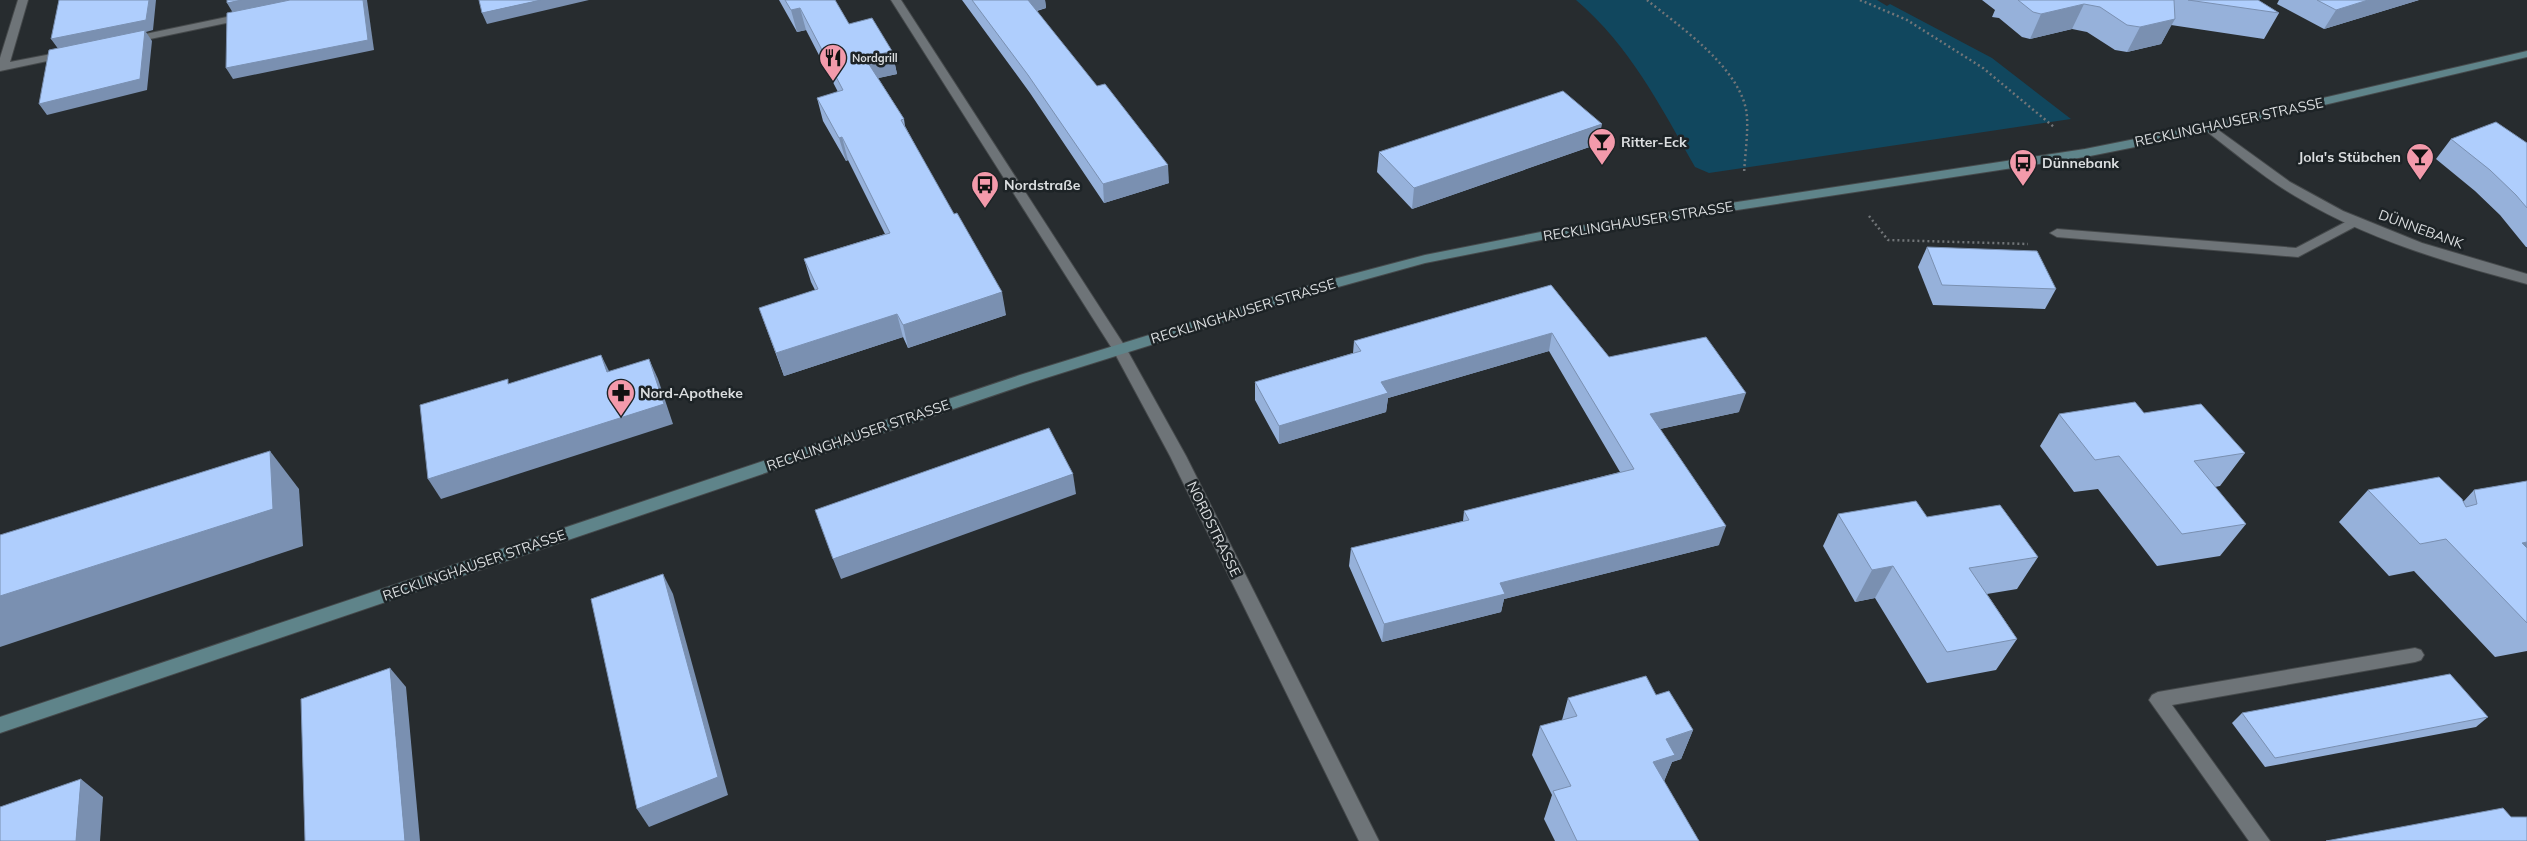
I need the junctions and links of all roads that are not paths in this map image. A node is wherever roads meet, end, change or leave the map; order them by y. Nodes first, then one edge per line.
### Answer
1 (23, 0) edge
2 (896, 0) edge
3 (254, 14) edge
4 (119, 43) edge
5 (80, 51) edge
6 (2527, 54) edge
7 (2, 68) edge
8 (2210, 128) junction
9 (2355, 221) junction
10 (2056, 233) road end
11 (2527, 279) edge
12 (1119, 348) junction
13 (2415, 655) dead end
14 (0, 724) edge
15 (1370, 841) edge
16 (2260, 841) edge

1 - 7 street
2 - 12 street, NORDSTRASSE
3 - 4 street
5 - 7 street
6 - 8 street, RECKLINGHAUSER STRASSE
8 - 9 street, DÜNNEBANK
8 - 12 street, RECKLINGHAUSER STRASSE
9 - 10 street
9 - 11 street, DÜNNEBANK
12 - 14 street, RECKLINGHAUSER STRASSE
12 - 15 street, NORDSTRASSE
13 - 16 street

